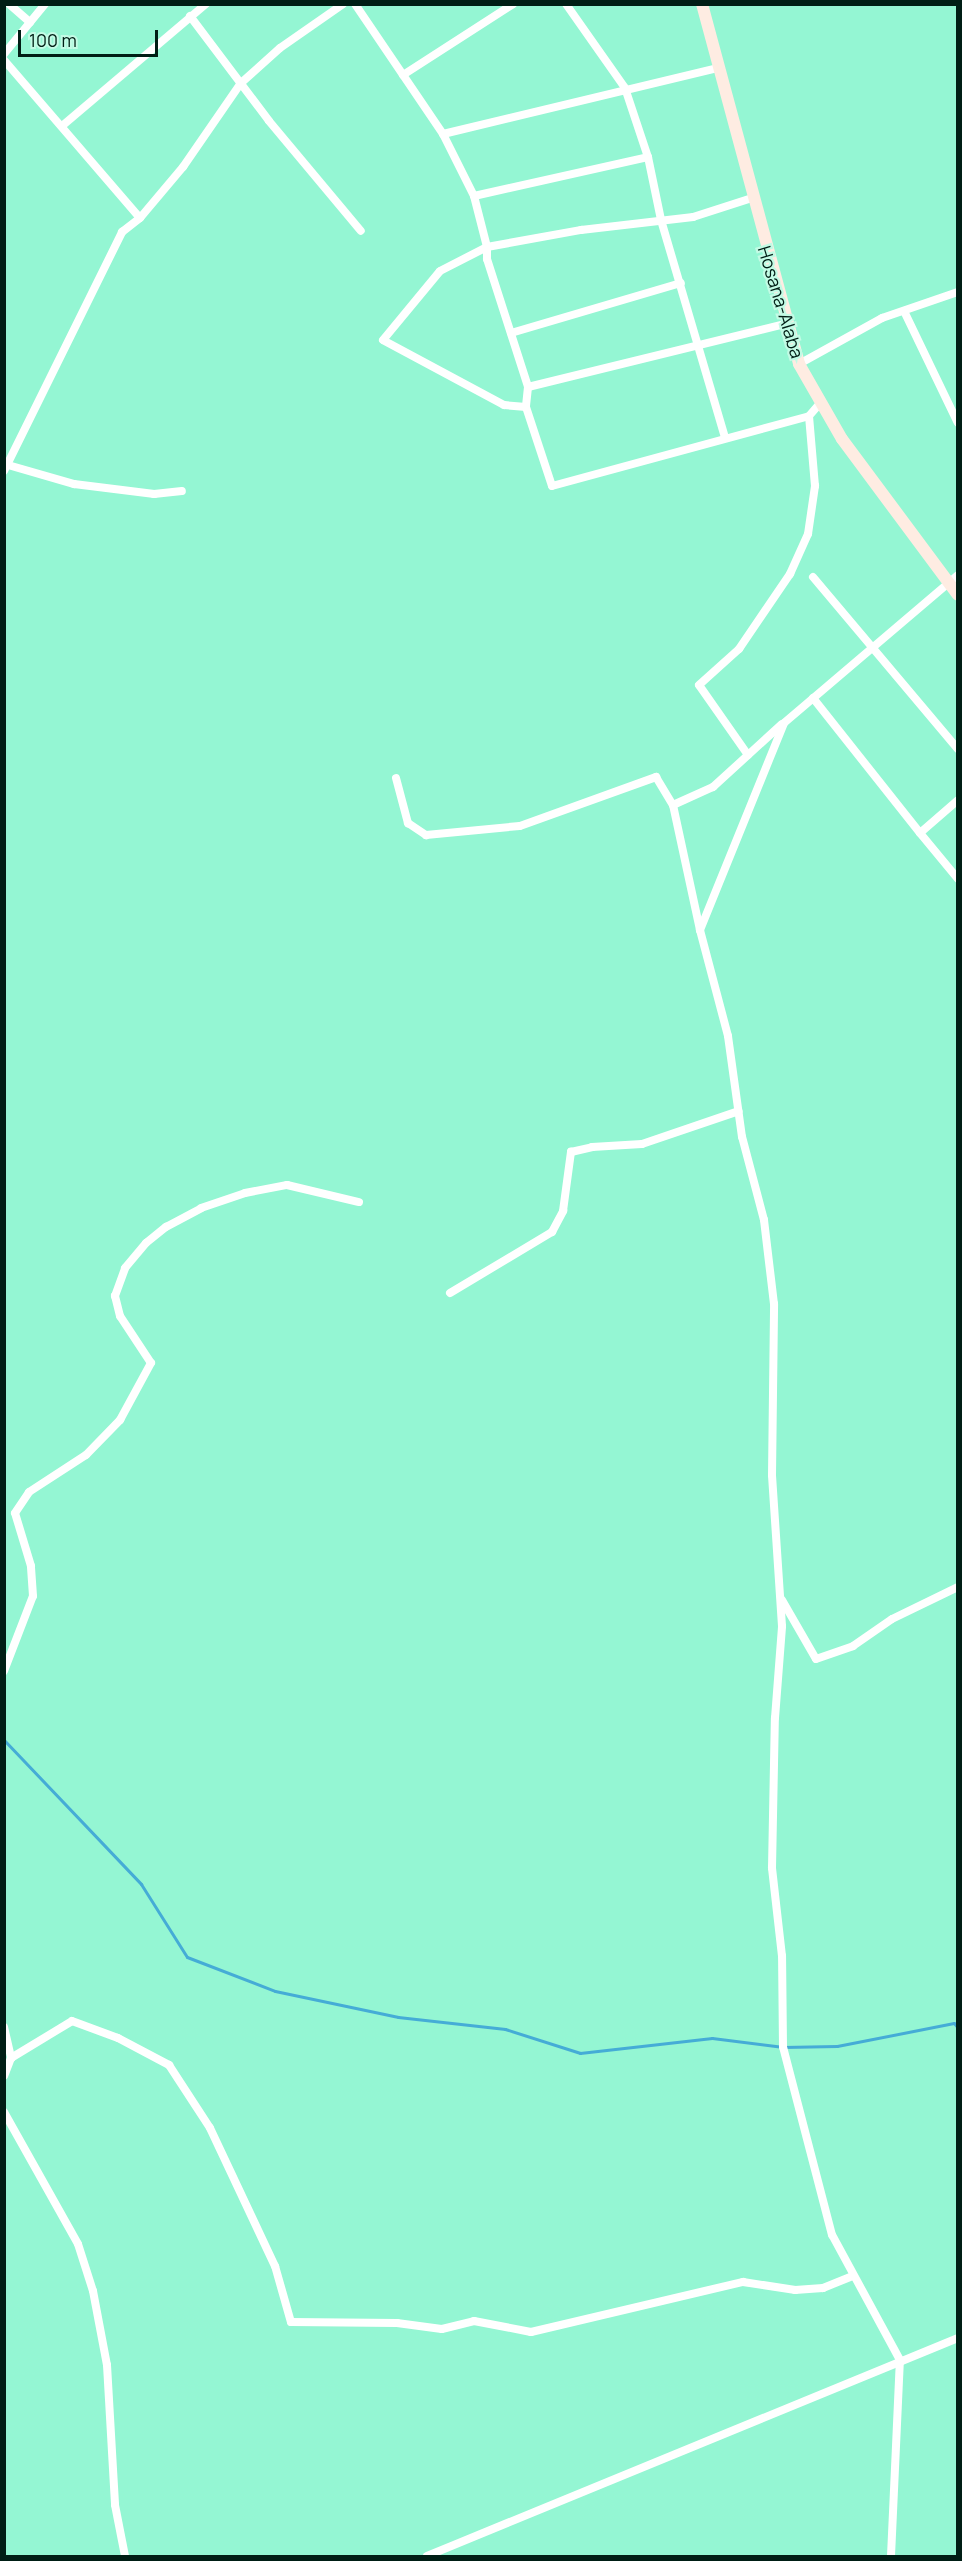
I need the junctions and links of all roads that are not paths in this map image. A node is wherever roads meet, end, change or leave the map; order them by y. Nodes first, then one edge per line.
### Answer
1 (9, 4) edge
2 (45, 4) edge
3 (206, 4) edge
4 (343, 4) edge
5 (355, 4) edge
6 (513, 4) edge
7 (566, 4) edge
8 (702, 4) edge
9 (190, 16) junction
10 (30, 22) junction
11 (4, 54) edge
12 (4, 60) edge
13 (717, 68) junction
14 (403, 75) junction
15 (241, 83) junction
16 (625, 88) junction
17 (62, 126) junction
18 (443, 134) junction
19 (648, 157) junction
20 (474, 196) junction
21 (752, 198) junction
22 (140, 218) junction
23 (661, 220) junction
24 (361, 231) dead end
25 (487, 247) junction
26 (681, 283) junction
27 (957, 292) edge
28 (904, 310) junction
29 (785, 324) junction
30 (511, 333) junction
31 (700, 344) junction
32 (799, 364) junction
33 (528, 387) junction
34 (821, 402) junction
35 (526, 407) junction
36 (809, 416) junction
37 (957, 423) edge
38 (724, 437) junction
39 (6, 468) edge
40 (182, 491) dead end
41 (813, 577) dead end
42 (953, 578) edge
43 (957, 594) edge
44 (873, 646) junction
45 (813, 698) junction
46 (784, 723) junction
47 (957, 749) edge
48 (748, 755) junction
49 (396, 778) dead end
50 (957, 800) edge
51 (673, 805) junction
52 (920, 833) junction
53 (957, 879) edge
54 (700, 930) junction
55 (739, 1111) junction
56 (359, 1202) dead end
57 (450, 1293) dead end
58 (957, 1587) edge
59 (780, 1597) junction
60 (4, 1671) edge
61 (4, 2026) edge
62 (11, 2058) junction
63 (4, 2076) edge
64 (4, 2112) edge
65 (853, 2276) junction
66 (957, 2338) edge
67 (900, 2360) junction
68 (444, 2554) edge
69 (125, 2556) edge
70 (427, 2556) edge
71 (891, 2556) edge

1 - 10 street
2 - 10 street
3 - 9 street
4 - 15 street
5 - 14 street
6 - 14 street
7 - 16 street
8 - 13 main road, Hosana-Alaba
9 - 15 street
9 - 17 street
10 - 11 street
12 - 17 street
13 - 16 street
13 - 21 main road, Hosana-Alaba
14 - 18 street
15 - 22 street
15 - 24 street
16 - 18 street
16 - 19 street
17 - 22 street
18 - 20 street
19 - 20 street
19 - 23 street
20 - 25 street
21 - 23 street
21 - 29 main road, Hosana-Alaba
22 - 39 street
23 - 25 street
23 - 26 street
25 - 30 street
25 - 35 street
26 - 30 street
26 - 31 street
27 - 28 street
28 - 32 street
28 - 37 street
29 - 31 street
29 - 32 main road, Hosana-Alaba
30 - 33 street
31 - 33 street
31 - 38 street
32 - 34 main road, Hosana-Alaba
33 - 35 street
34 - 36 street
34 - 42 main road, Hosana-Alaba
35 - 38 street
36 - 38 street
36 - 48 street
39 - 40 street
41 - 44 street
42 - 43 main road, Hosana-Alaba
42 - 44 street
44 - 45 street
44 - 47 street
45 - 46 street
45 - 52 street
46 - 48 street
46 - 54 street
48 - 51 street
49 - 51 street
50 - 52 street
51 - 54 street
52 - 53 street
54 - 55 street
55 - 57 street
55 - 59 street
56 - 60 street
58 - 59 street
59 - 65 street
61 - 62 street
62 - 63 street
62 - 65 street
64 - 69 street
65 - 67 street
66 - 67 street
67 - 68 street
67 - 71 street
68 - 70 street

